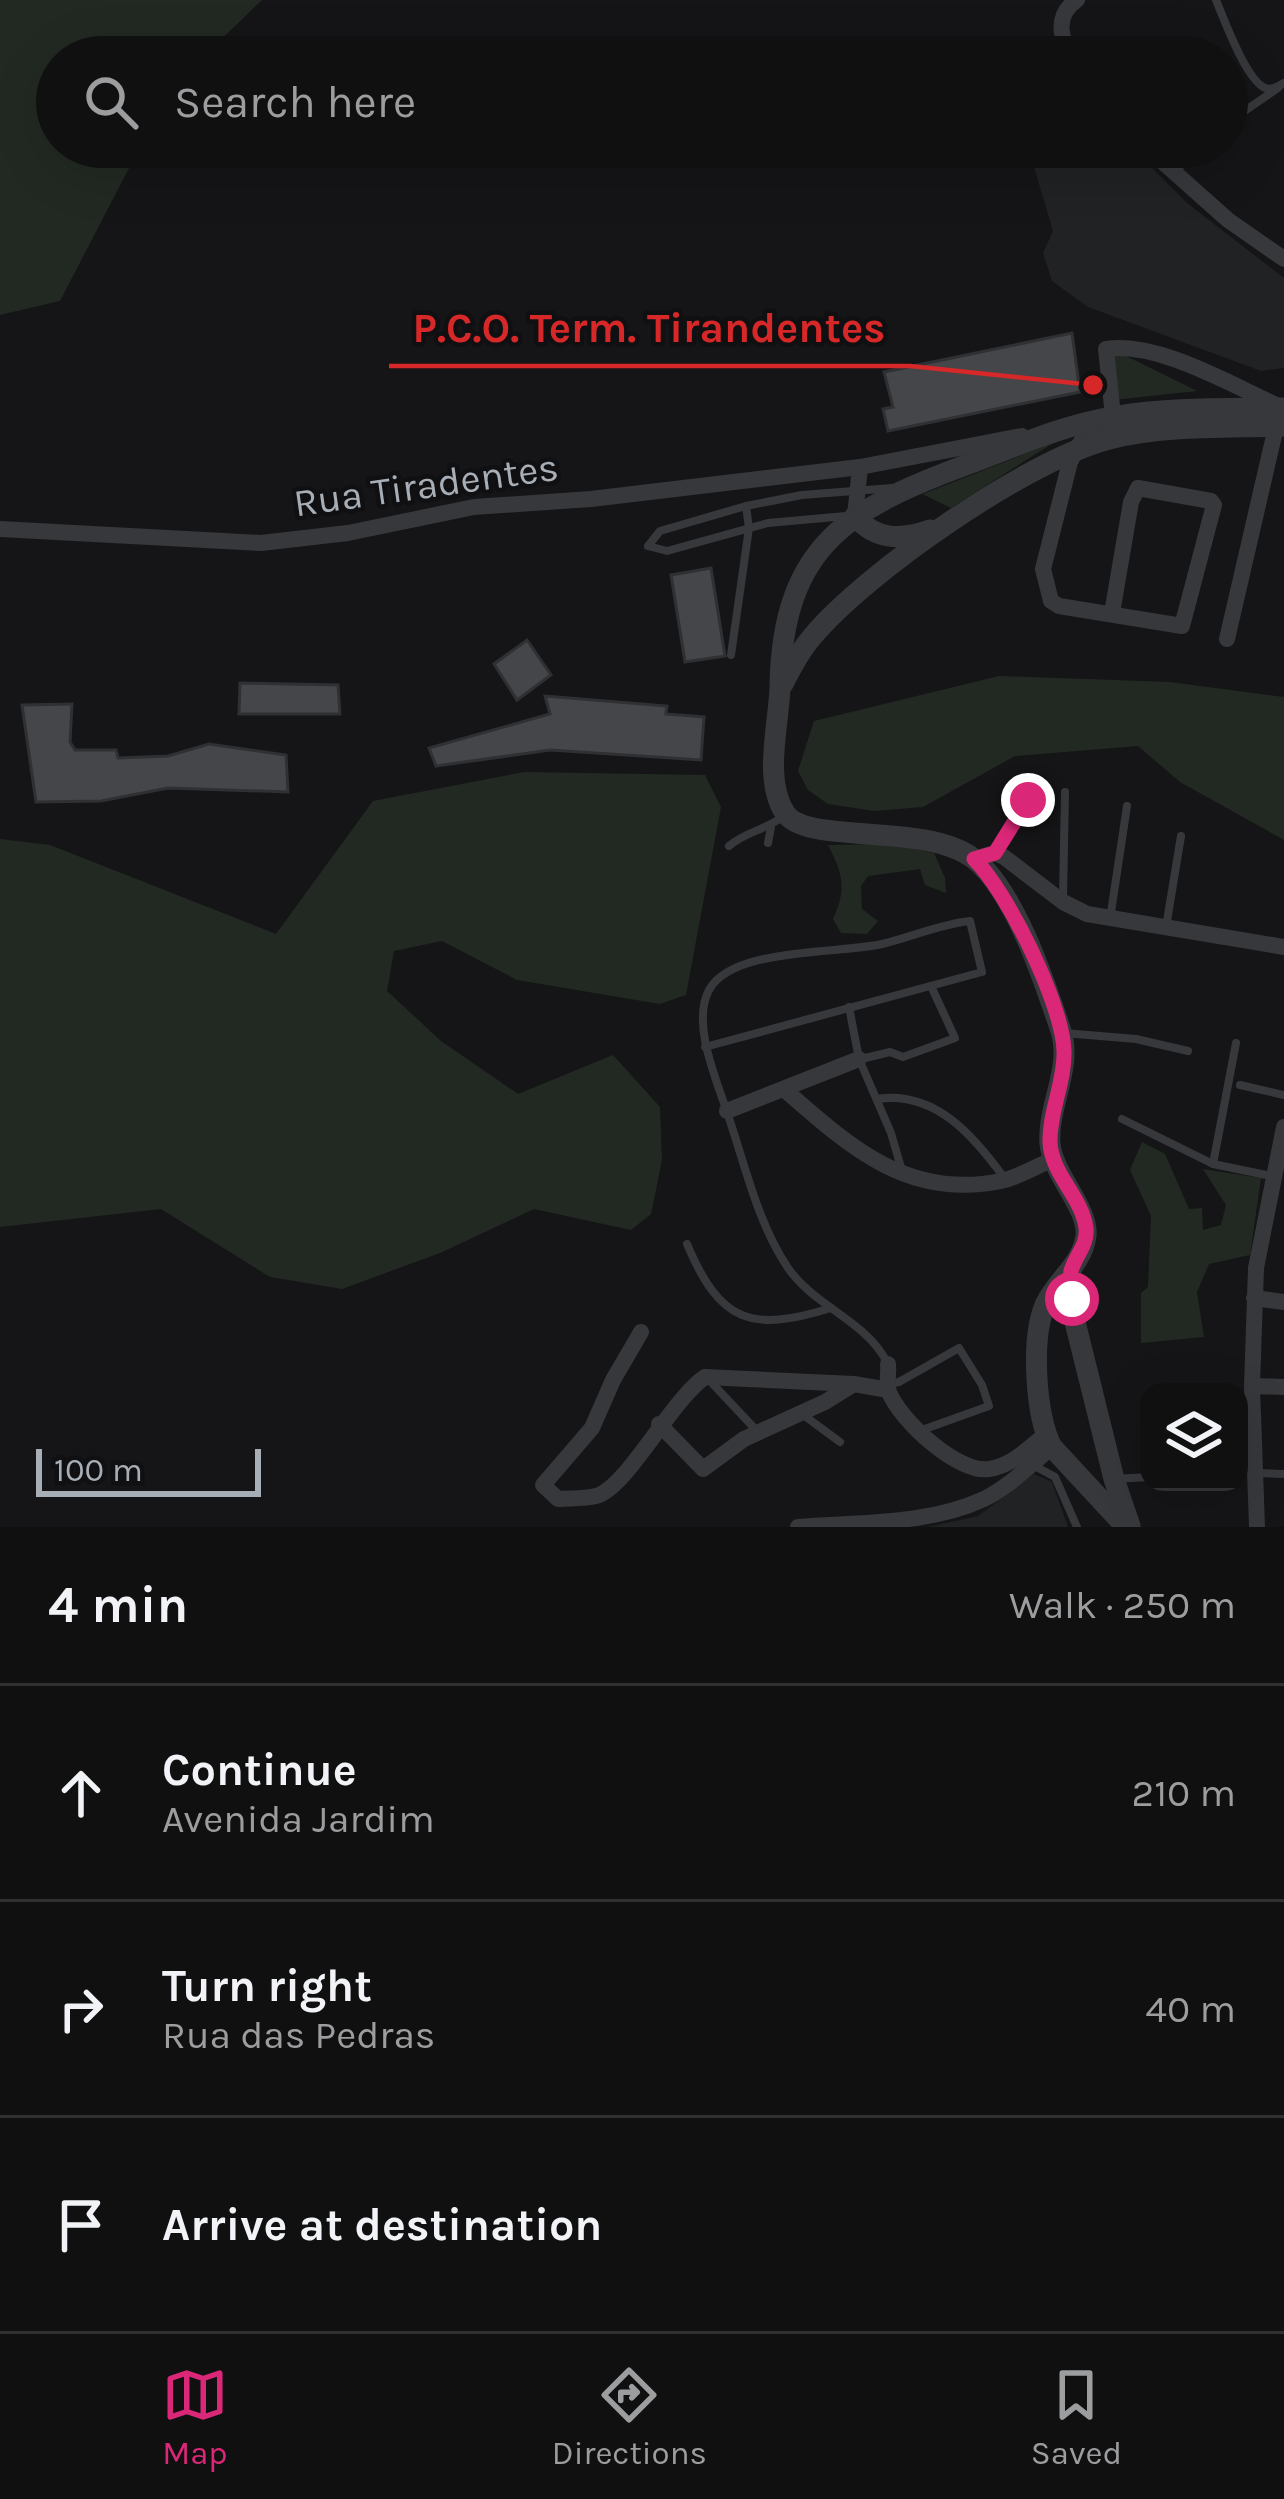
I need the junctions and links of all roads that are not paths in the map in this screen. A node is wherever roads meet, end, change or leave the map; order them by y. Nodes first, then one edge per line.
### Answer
1 (1077, 0) edge
2 (1216, 0) edge
3 (1063, 36) edge
4 (1233, 36) edge
5 (1248, 68) edge
6 (1284, 83) edge
7 (1248, 108) edge
8 (1169, 168) edge
9 (1179, 168) edge
10 (1175, 173) junction
11 (1284, 260) edge
12 (1112, 416) junction
13 (1281, 417) edge
14 (1060, 430) junction
15 (1148, 432) junction
16 (1074, 450) junction
17 (860, 467) junction
18 (1040, 467) junction
19 (905, 487) junction
20 (858, 489) junction
21 (1060, 491) junction
22 (746, 506) junction
23 (856, 516) junction
24 (803, 520) junction
25 (951, 522) junction
26 (749, 528) junction
27 (0, 529) edge
28 (816, 538) junction
29 (1112, 613) junction
30 (1226, 638) dead end
31 (731, 655) dead end
32 (780, 690) junction
33 (1066, 792) dead end
34 (1028, 800) dead end
35 (1127, 806) dead end
36 (778, 820) junction
37 (1181, 836) dead end
38 (768, 843) dead end
39 (729, 846) dead end
40 (985, 856) junction
41 (1063, 902) junction
42 (1110, 920) junction
43 (1166, 928) junction
44 (1284, 947) edge
45 (932, 986) junction
46 (849, 1007) junction
47 (1062, 1033) junction
48 (1236, 1043) dead end
49 (705, 1047) junction
50 (1188, 1051) dead end
51 (859, 1059) junction
52 (1240, 1085) dead end
53 (785, 1090) junction
54 (1284, 1095) edge
55 (877, 1099) junction
56 (727, 1111) junction
57 (1122, 1119) dead end
58 (1284, 1126) edge
59 (1053, 1159) junction
60 (1214, 1164) junction
61 (902, 1173) junction
62 (1272, 1176) junction
63 (1006, 1180) junction
64 (687, 1244) dead end
65 (1062, 1296) junction
66 (1255, 1298) junction
67 (1284, 1302) edge
68 (832, 1308) junction
69 (641, 1332) dead end
70 (888, 1364) joint
71 (705, 1377) junction
72 (854, 1384) junction
73 (1252, 1386) junction
74 (888, 1387) junction
75 (1284, 1387) edge
76 (801, 1413) junction
77 (659, 1424) junction
78 (921, 1431) junction
79 (758, 1432) junction
80 (1048, 1441) junction
81 (840, 1442) dead end
82 (1031, 1465) junction
83 (1258, 1473) junction
84 (1284, 1474) edge
85 (1140, 1478) edge
86 (1114, 1479) junction
87 (1089, 1489) junction
88 (798, 1527) edge
89 (1077, 1527) edge
90 (1128, 1527) edge
91 (1257, 1527) edge

1 - 3 street
2 - 4 lane
5 - 6 lane
6 - 7 lane
8 - 10 street
9 - 10 lane
10 - 11 street
12 - 13 street, Rua Tiradentes
12 - 13 street
12 - 14 street, Rua Tiradentes
12 - 15 street
12 - 16 street
13 - 15 street
13 - 30 street
14 - 17 street, Rua Tiradentes
14 - 19 street, Rua Tiradentes
15 - 16 street
16 - 18 street
16 - 21 street
17 - 20 street
17 - 27 street, Rua Tiradentes
18 - 21 street
18 - 25 street
19 - 20 lane, Rua Tiradentes
19 - 23 street, Rua Tiradentes
20 - 22 lane, Rua Tiradentes
20 - 23 street
21 - 29 street
22 - 26 lane
22 - 26 lane, Rua Tiradentes
23 - 24 lane
23 - 25 street
23 - 28 street, Rua Tiradentes
24 - 26 lane
24 - 28 lane
25 - 32 street
26 - 31 lane
28 - 32 street
29 - 29 street
32 - 36 street
33 - 41 lane
34 - 40 lane
35 - 42 lane
36 - 38 lane
36 - 39 lane
36 - 40 street
37 - 43 lane
40 - 41 street
40 - 47 street
41 - 42 street
42 - 43 street
43 - 44 street
45 - 46 lane
45 - 49 lane
45 - 51 lane
46 - 49 lane
46 - 51 lane
47 - 50 lane
47 - 59 street
48 - 60 lane
49 - 56 lane
51 - 53 street
51 - 55 lane
52 - 54 lane
53 - 56 street
53 - 61 street
55 - 61 lane
55 - 63 lane
56 - 68 lane
57 - 60 lane
58 - 62 street
59 - 63 street
59 - 65 street
60 - 62 lane
61 - 63 street
62 - 66 street
64 - 68 lane
65 - 80 street
65 - 86 street
66 - 67 street
66 - 73 street
68 - 70 lane
69 - 77 street
70 - 74 street
71 - 72 street
71 - 77 street
71 - 79 lane
72 - 74 street
72 - 76 street
73 - 75 street
73 - 83 street
74 - 78 street
74 - 78 lane
76 - 79 street
76 - 81 lane
77 - 79 street
78 - 80 street
80 - 82 street
80 - 87 street
82 - 88 street
82 - 89 lane
83 - 84 lane
83 - 91 street
85 - 86 lane
86 - 87 street
86 - 90 street
87 - 90 street

